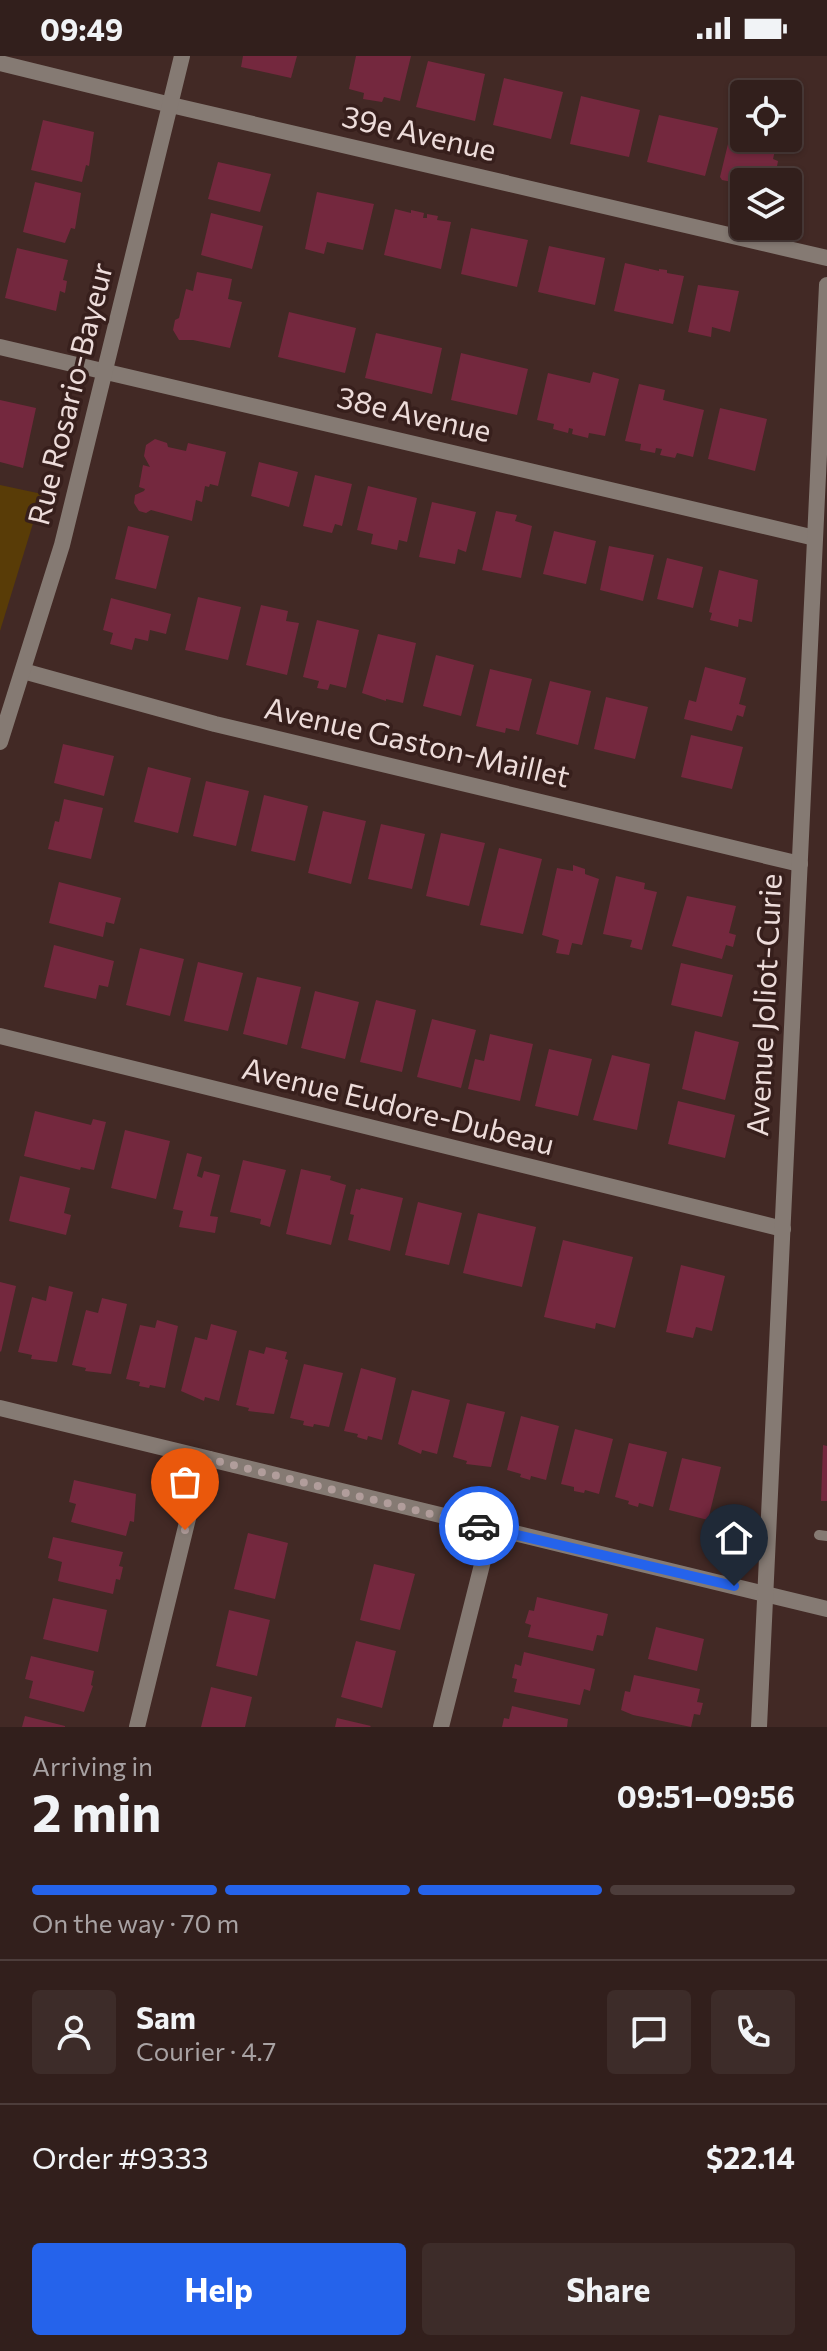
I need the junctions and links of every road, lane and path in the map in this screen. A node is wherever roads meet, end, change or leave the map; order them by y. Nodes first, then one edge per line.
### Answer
1 (182, 56) edge
2 (0, 63) edge
3 (171, 105) junction
4 (827, 258) edge
5 (827, 285) edge
6 (0, 347) edge
7 (106, 372) junction
8 (815, 538) junction
9 (23, 671) junction
10 (0, 742) edge
11 (800, 864) junction
12 (0, 1036) edge
13 (783, 1229) junction
14 (0, 1408) edge
15 (209, 1459) junction
16 (491, 1529) junction
17 (765, 1594) junction
18 (827, 1609) edge
19 (137, 1727) edge
20 (441, 1727) edge
21 (759, 1727) edge

1 - 3 street, Rue Rosario-Bayeur
2 - 3 street, 39e Avenue
3 - 4 street, 39e Avenue
3 - 7 street, Rue Rosario-Bayeur
5 - 8 street, Avenue Joliot-Curie
6 - 7 street, 38e Avenue
7 - 8 street, 38e Avenue
7 - 9 street, Rue Rosario-Bayeur
8 - 11 street, Avenue Joliot-Curie
9 - 10 street, Rue Rosario-Bayeur
9 - 11 street, Avenue Gaston-Maillet
11 - 13 street, Avenue Joliot-Curie
12 - 13 street, Avenue Eudore-Dubeau
13 - 17 street, Avenue Joliot-Curie
14 - 15 street
15 - 16 street
15 - 19 street
16 - 17 street
16 - 20 street
17 - 18 street
17 - 21 street, Avenue Joliot-Curie

